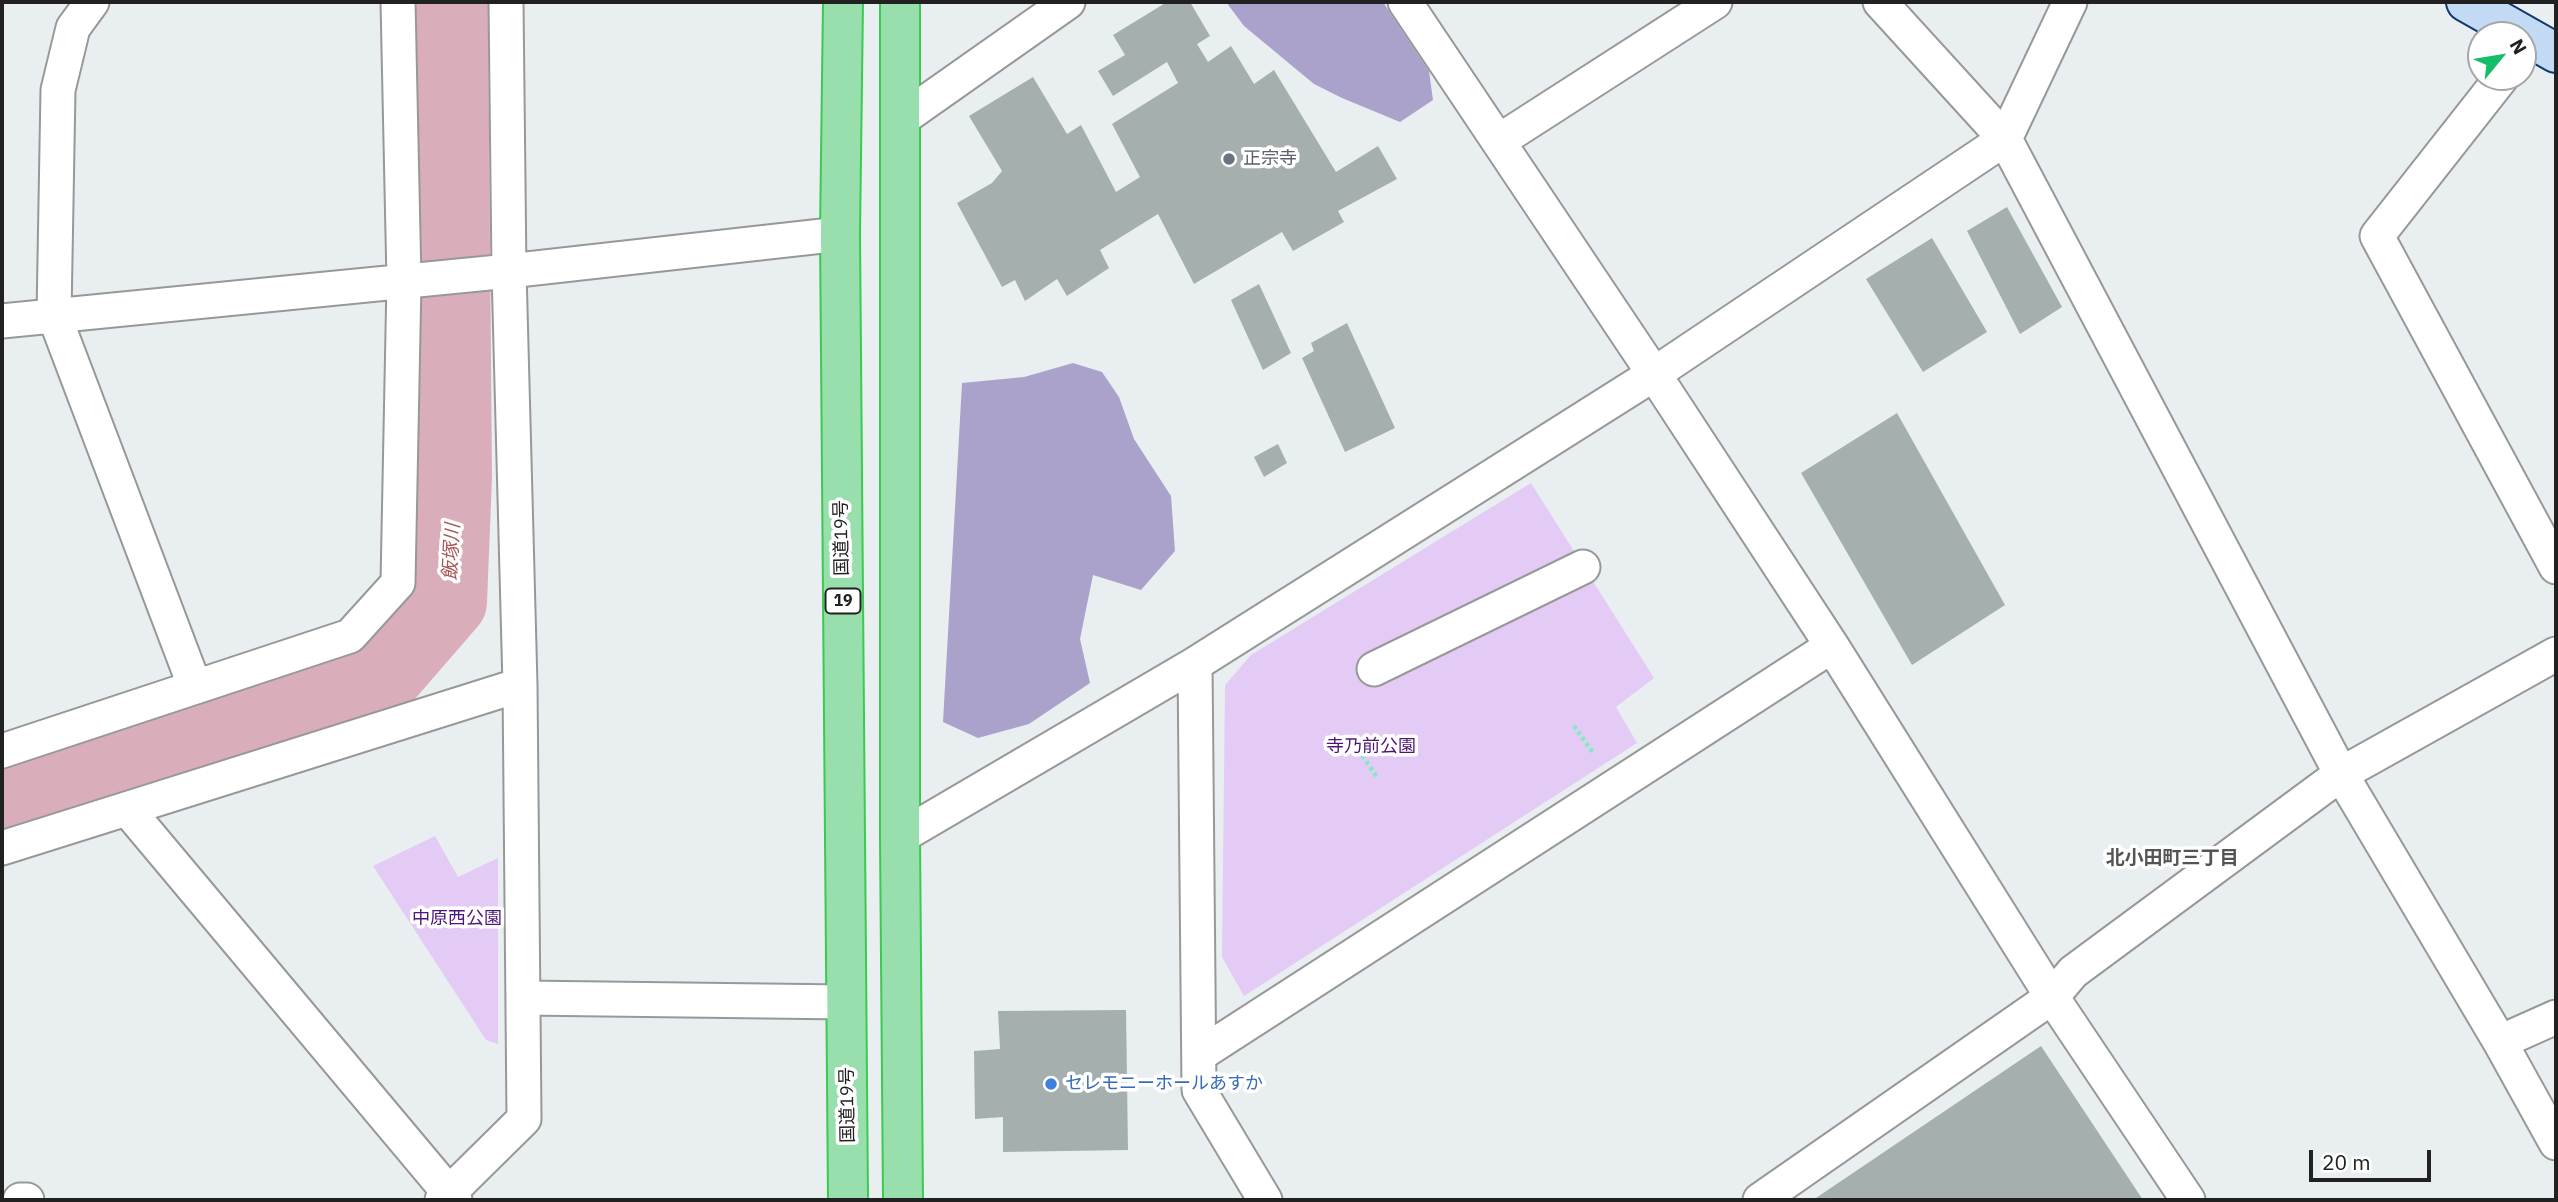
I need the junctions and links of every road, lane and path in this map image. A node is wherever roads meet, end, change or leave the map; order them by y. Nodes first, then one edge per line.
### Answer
1 (92, 2) edge
2 (398, 2) edge
3 (506, 2) edge
4 (843, 2) edge
5 (900, 2) edge
6 (1068, 2) edge
7 (1405, 2) edge
8 (1715, 2) edge
9 (1880, 2) edge
10 (2070, 2) edge
11 (2466, 2) edge
12 (2496, 21) edge
13 (2491, 91) edge
14 (899, 121) junction
15 (2005, 139) junction
16 (1499, 141) junction
17 (840, 234) junction
18 (509, 271) junction
19 (404, 281) junction
20 (54, 315) junction
21 (2, 321) edge
22 (1654, 374) junction
23 (1583, 566) dead end
24 (2556, 567) edge
25 (1832, 646) junction
26 (2556, 654) edge
27 (1195, 664) junction
28 (1374, 669) dead end
29 (520, 685) junction
30 (195, 687) junction
31 (1351, 738) dead end
32 (2, 751) edge
33 (2340, 774) junction
34 (1376, 776) dead end
35 (128, 810) junction
36 (900, 837) junction
37 (2, 848) edge
38 (2052, 997) junction
39 (523, 998) junction
40 (847, 1002) junction
41 (2556, 1017) edge
42 (2500, 1042) junction
43 (1199, 1055) junction
44 (2556, 1143) edge
45 (449, 1198) edge
46 (20, 1200) edge
47 (27, 1200) edge
48 (849, 1200) edge
49 (904, 1200) edge
50 (1265, 1200) edge
51 (1760, 1200) edge
52 (2188, 1200) edge

1 - 20 street
2 - 19 street
3 - 18 street
4 - 17 highway, 国道19号 / 19
5 - 14 highway
6 - 14 street
7 - 16 street
8 - 16 street
9 - 15 street
10 - 15 street
11 - 12 street
13 - 24 street
14 - 36 highway
15 - 22 street
15 - 33 street
16 - 22 street
17 - 18 street
17 - 40 highway, 国道19号 / 19
18 - 19 street
18 - 29 street
19 - 20 street
19 - 30 street
20 - 21 street
20 - 30 street
22 - 25 street
22 - 27 street
23 - 28 street
25 - 38 street
25 - 43 street
26 - 33 street
27 - 36 street
27 - 43 street
29 - 35 street
29 - 39 street
30 - 32 street
31 - 34 path
33 - 38 street
33 - 42 street
35 - 37 street
35 - 45 street
36 - 49 highway
38 - 51 street
38 - 52 street
39 - 40 street
39 - 45 street
40 - 48 highway, 国道19号 / 19
41 - 42 street
42 - 44 street
43 - 50 street
46 - 47 street

